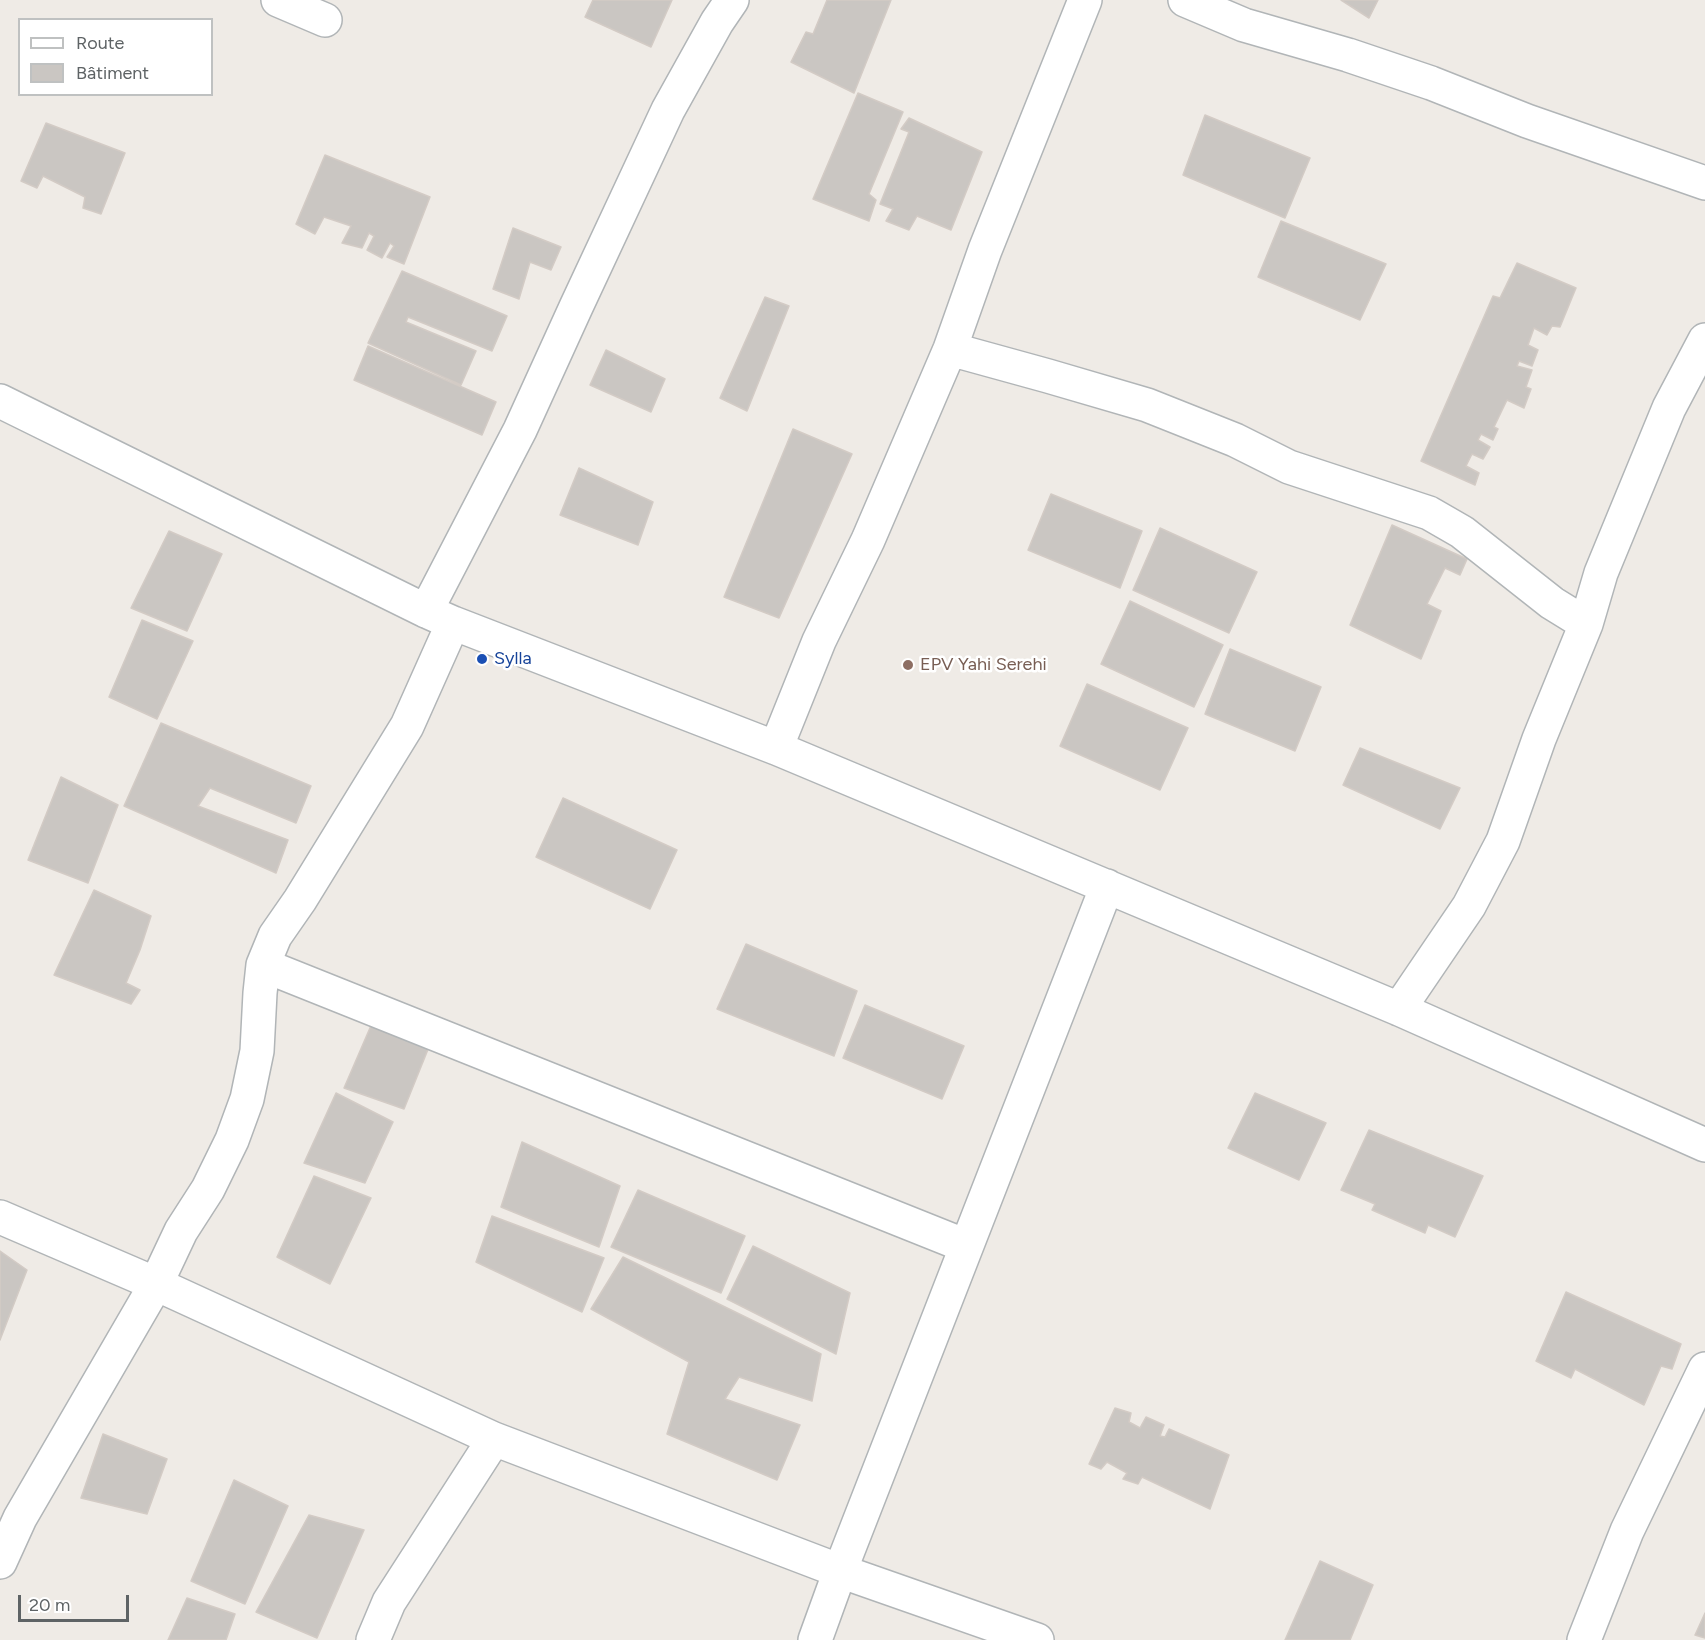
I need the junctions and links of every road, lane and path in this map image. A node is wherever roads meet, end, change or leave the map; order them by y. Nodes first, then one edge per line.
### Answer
1 (278, 0) edge
2 (732, 0) edge
3 (1085, 0) edge
4 (1185, 0) edge
5 (325, 20) dead end
6 (1705, 183) edge
7 (1705, 340) edge
8 (950, 349) junction
9 (0, 401) edge
10 (440, 617) junction
11 (1586, 624) junction
12 (776, 748) junction
13 (1107, 886) junction
14 (263, 965) junction
15 (1399, 1009) junction
16 (1705, 1145) edge
17 (0, 1217) edge
18 (966, 1246) junction
19 (156, 1284) junction
20 (1705, 1369) edge
21 (494, 1439) junction
22 (3, 1549) edge
23 (840, 1570) junction
24 (374, 1640) edge
25 (815, 1640) edge
26 (1037, 1640) edge
27 (1584, 1640) edge

1 - 5 street
2 - 10 street
3 - 8 street
4 - 6 street
7 - 11 street
8 - 11 street
8 - 12 street
9 - 10 street
10 - 12 street
10 - 14 street
11 - 15 street
12 - 13 street
13 - 15 street
13 - 18 street
14 - 18 street
14 - 19 street
15 - 16 street
17 - 19 street
18 - 23 street
19 - 21 street
19 - 22 street
20 - 27 street
21 - 23 street
21 - 24 street
23 - 25 street
23 - 26 street

